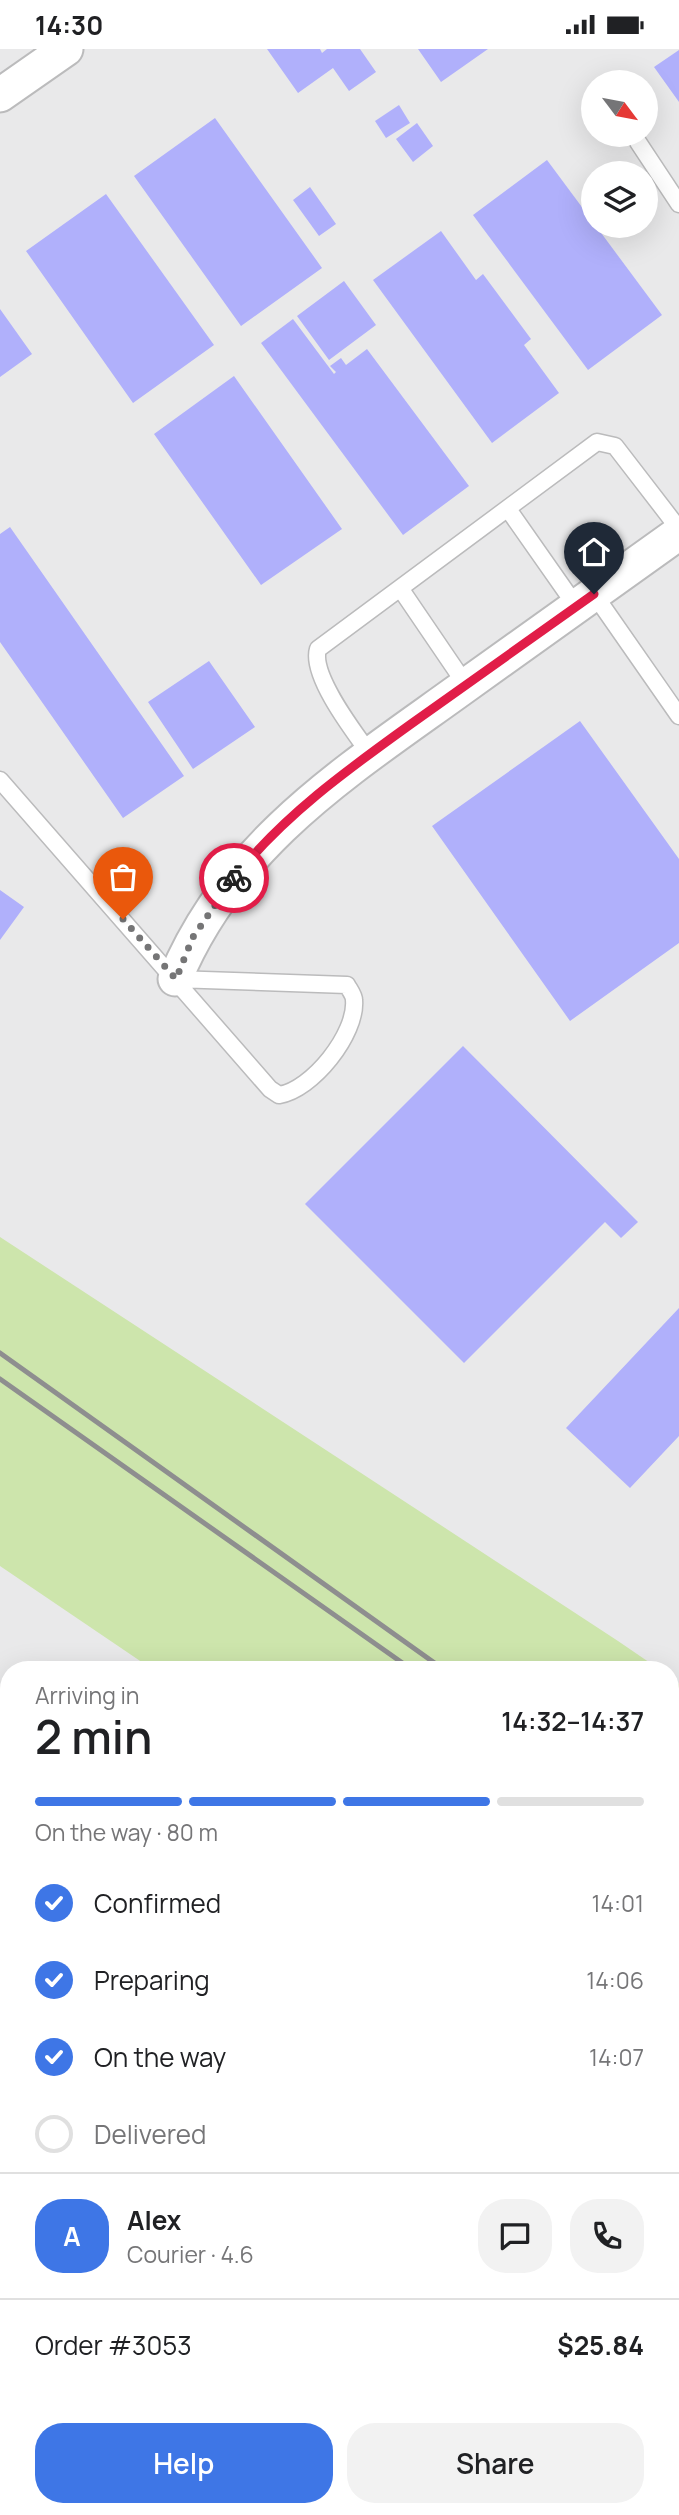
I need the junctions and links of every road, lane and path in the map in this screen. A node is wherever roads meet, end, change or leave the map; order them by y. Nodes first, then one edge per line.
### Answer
1 (66, 49) edge
2 (0, 95) edge
3 (641, 147) edge
4 (679, 204) edge
5 (508, 509) junction
6 (679, 531) edge
7 (400, 588) junction
8 (585, 600) junction
9 (466, 685) junction
10 (679, 716) edge
11 (370, 754) junction
12 (0, 780) edge
13 (176, 979) junction

1 - 2 street
3 - 4 lane
5 - 6 lane
5 - 7 lane
5 - 8 lane
6 - 8 street
7 - 9 lane
7 - 11 lane
8 - 9 street
8 - 10 lane
9 - 11 street
11 - 13 street
12 - 13 lane
13 - 13 lane

